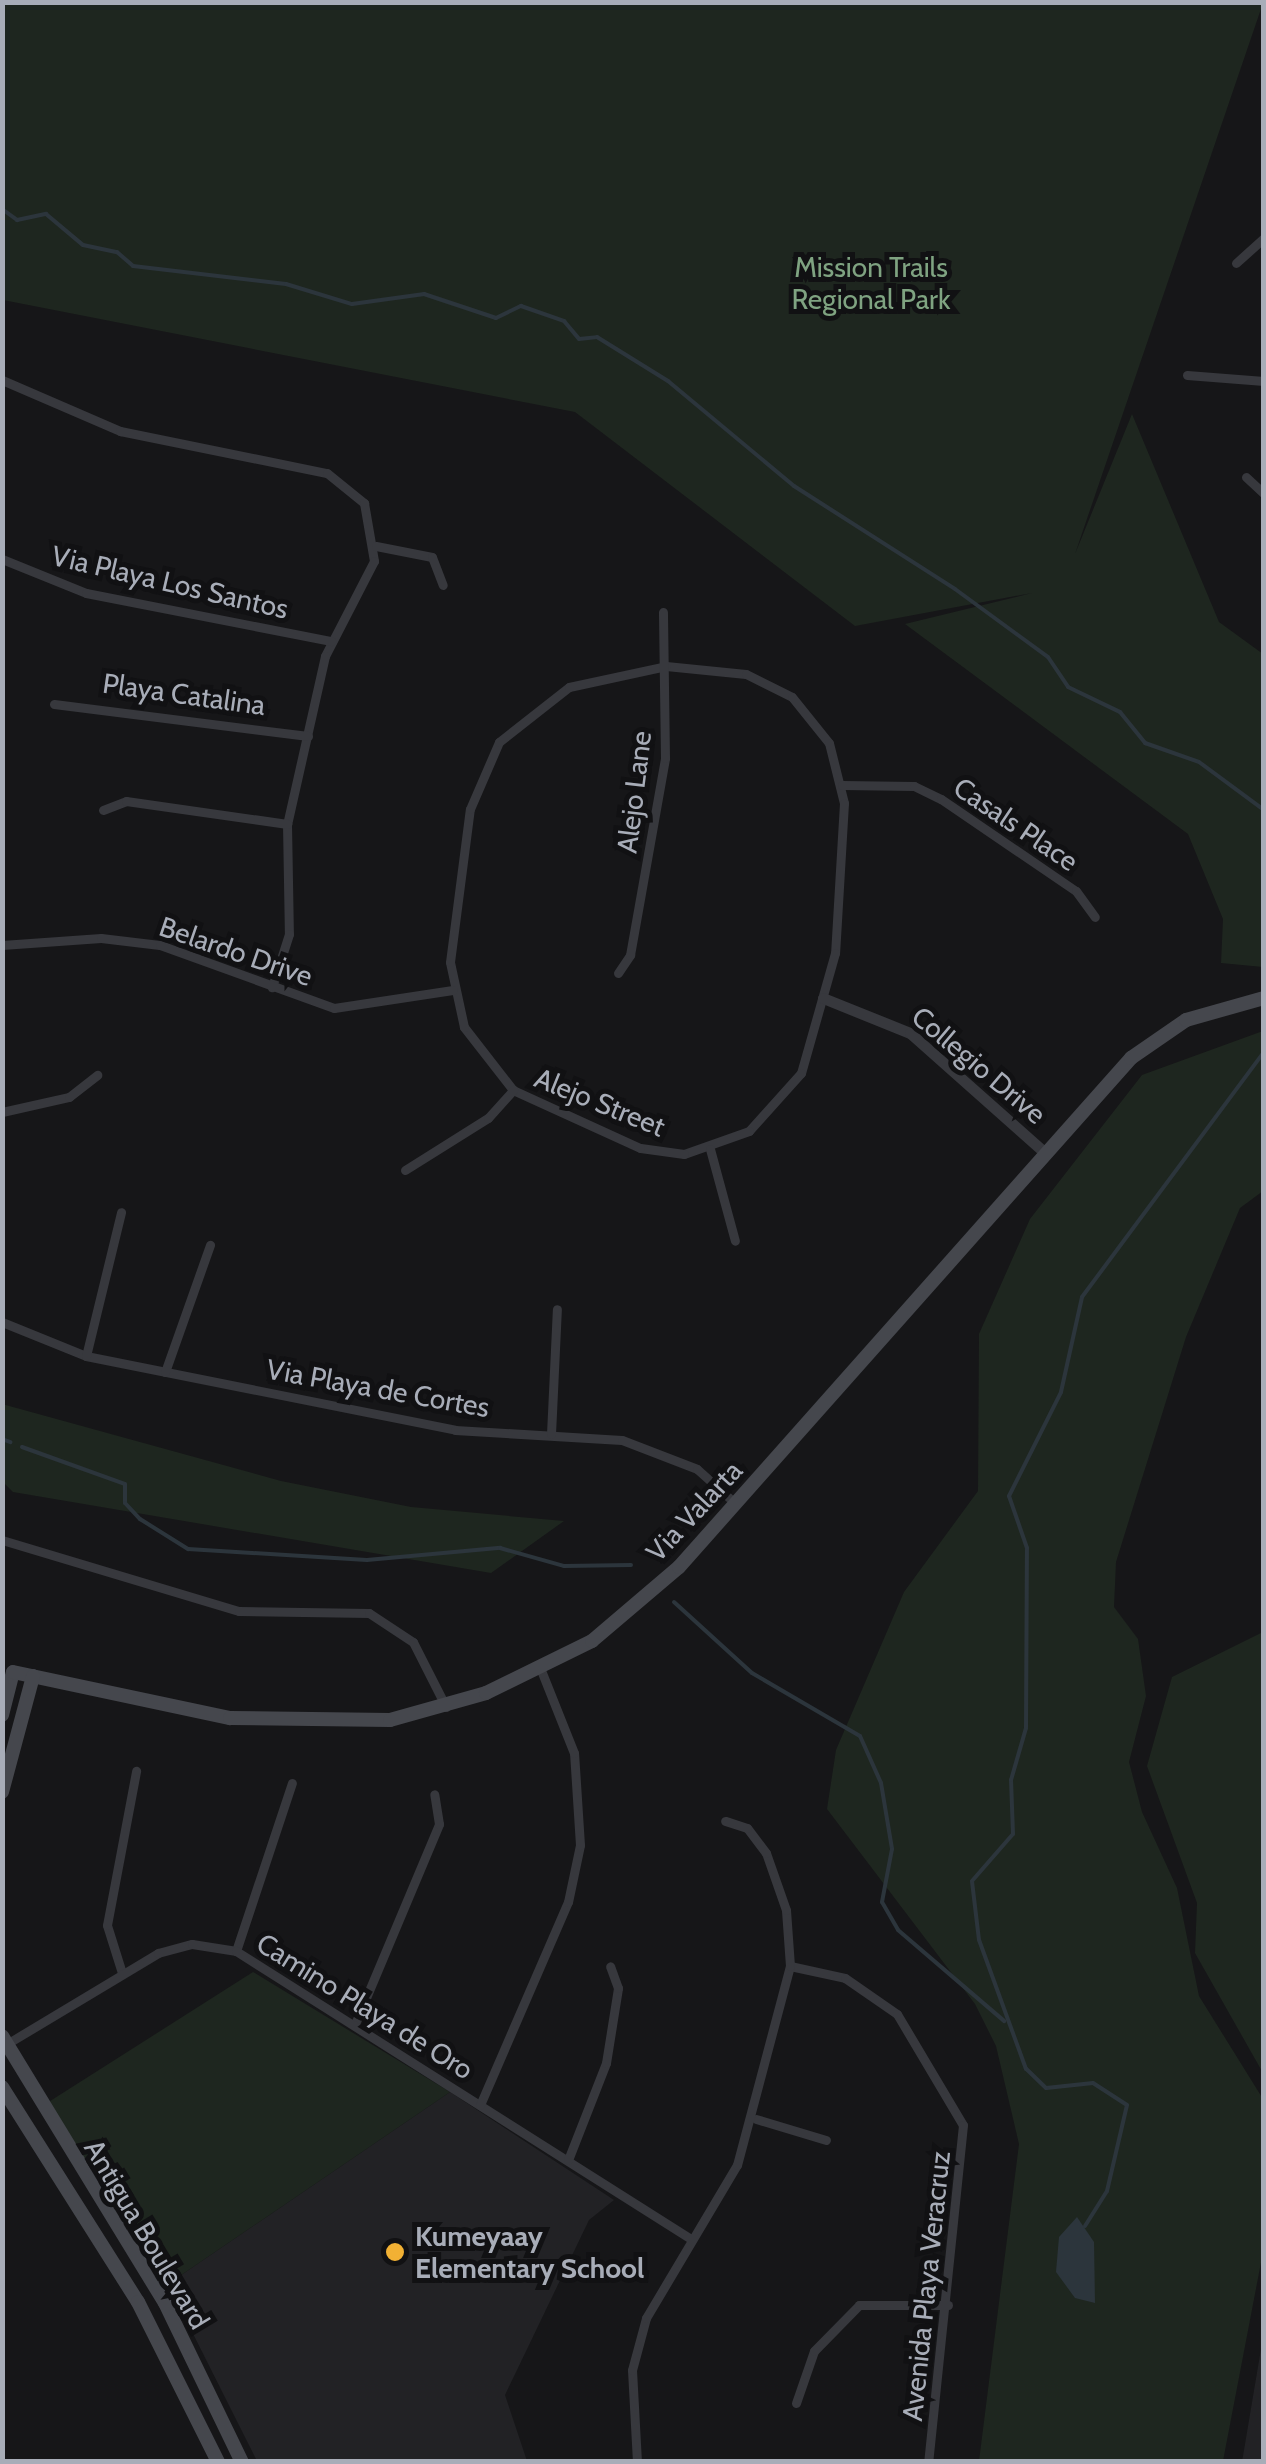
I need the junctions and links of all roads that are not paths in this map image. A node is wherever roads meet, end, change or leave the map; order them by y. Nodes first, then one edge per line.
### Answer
1 (1264, 238) edge
2 (1236, 263) dead end
3 (1188, 375) dead end
4 (2, 380) edge
5 (1264, 381) edge
6 (1246, 477) dead end
7 (1264, 494) edge
8 (376, 546) junction
9 (2, 559) edge
10 (443, 585) dead end
11 (663, 612) dead end
12 (331, 641) junction
13 (666, 666) junction
14 (54, 704) dead end
15 (308, 736) junction
16 (842, 786) junction
17 (103, 810) dead end
18 (288, 824) junction
19 (1095, 917) dead end
20 (2, 945) edge
21 (618, 973) dead end
22 (272, 987) junction
23 (454, 990) junction
24 (823, 998) junction
25 (1264, 998) edge
26 (97, 1074) dead end
27 (513, 1090) junction
28 (2, 1112) edge
29 (710, 1150) junction
30 (1046, 1153) junction
31 (405, 1170) dead end
32 (121, 1212) dead end
33 (735, 1241) dead end
34 (210, 1245) dead end
35 (557, 1309) dead end
36 (2, 1322) edge
37 (86, 1356) junction
38 (164, 1372) junction
39 (551, 1434) junction
40 (736, 1504) junction
41 (2, 1540) edge
42 (8, 1670) edge
43 (541, 1670) junction
44 (34, 1676) junction
45 (446, 1707) junction
46 (2, 1715) edge
47 (136, 1770) dead end
48 (292, 1784) dead end
49 (2, 1792) edge
50 (434, 1794) dead end
51 (724, 1820) dead end
52 (236, 1951) junction
53 (610, 1966) dead end
54 (790, 1966) junction
55 (122, 1974) junction
56 (355, 2024) junction
57 (4, 2042) edge
58 (2, 2087) edge
59 (480, 2105) junction
60 (756, 2119) junction
61 (826, 2140) dead end
62 (568, 2160) junction
63 (692, 2238) junction
64 (153, 2284) junction
65 (129, 2286) junction
66 (948, 2305) junction
67 (796, 2403) dead end
68 (210, 2444) junction
69 (240, 2457) edge
70 (218, 2462) edge
71 (637, 2462) edge
72 (928, 2462) edge

1 - 2 street
3 - 5 street
4 - 8 street
6 - 7 street
8 - 10 street
8 - 12 street
9 - 12 street, Via Playa Los Santos
11 - 13 street, Alejo Lane
12 - 15 street
13 - 16 street
13 - 21 street, Alejo Lane
13 - 23 street
14 - 15 street, Playa Catalina
15 - 18 street
16 - 19 street, Casals Place
16 - 24 street
17 - 18 street
18 - 22 street
20 - 22 street, Belardo Drive
22 - 23 street, Belardo Drive
23 - 27 street, Alejo Street
24 - 29 street
24 - 30 street, Collegio Drive
25 - 30 main road, Via Valarta
26 - 28 street
27 - 29 street, Alejo Street
27 - 31 street
29 - 33 street
30 - 40 main road, Via Valarta
32 - 37 street
34 - 38 street
35 - 39 street
36 - 37 street, Via Playa de Cortes
37 - 38 street, Via Playa de Cortes
38 - 39 street, Via Playa de Cortes
39 - 40 street, Via Playa de Cortes
40 - 43 main road, Via Valarta
41 - 45 street
42 - 44 main road, Via Valarta
42 - 46 main road
43 - 45 main road, Via Valarta
43 - 59 street
44 - 45 main road, Via Valarta
44 - 49 main road
47 - 55 street
48 - 52 street
50 - 56 street
51 - 54 street
52 - 55 street, Camino Playa de Oro
52 - 56 street, Camino Playa de Oro
53 - 62 street
54 - 60 street
54 - 66 street, Avenida Playa Veracruz
55 - 57 street, Camino Playa de Oro
56 - 59 street, Camino Playa de Oro
57 - 64 main road, Antigua Boulevard
58 - 65 main road, Antigua Boulevard
59 - 62 street, Camino Playa de Oro
60 - 61 street
60 - 63 street
62 - 63 street, Camino Playa de Oro
63 - 71 street
64 - 65 main road
64 - 69 main road, Antigua Boulevard
65 - 68 main road, Antigua Boulevard
66 - 67 street
66 - 72 street, Avenida Playa Veracruz
68 - 69 main road
68 - 70 main road, Antigua Boulevard

